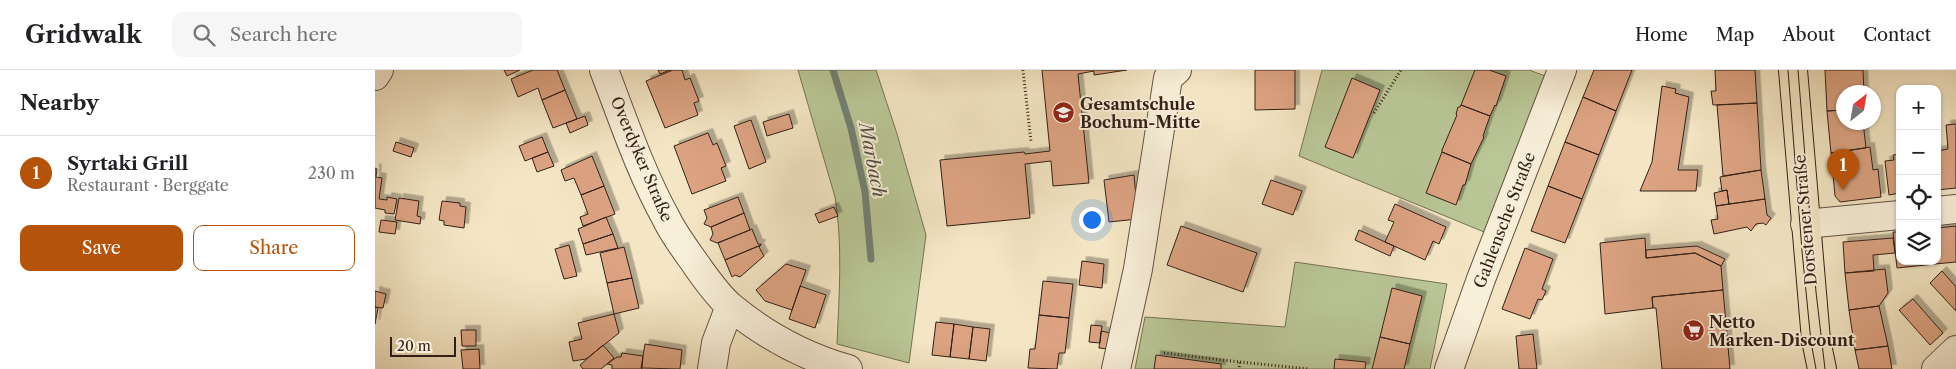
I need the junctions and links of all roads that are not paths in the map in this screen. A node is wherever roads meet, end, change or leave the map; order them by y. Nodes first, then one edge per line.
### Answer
1 (379, 70) edge
2 (604, 70) edge
3 (1177, 70) edge
4 (1560, 70) edge
5 (1793, 70) edge
6 (375, 76) edge
7 (1956, 209) edge
8 (1941, 211) edge
9 (1896, 215) edge
10 (1805, 224) junction
11 (730, 306) junction
12 (1956, 350) edge
13 (712, 369) edge
14 (848, 369) edge
15 (1116, 369) edge
16 (1449, 369) edge
17 (1822, 369) edge
18 (1936, 369) edge

1 - 6 street
2 - 11 street, Overdyker Straße
3 - 15 street
4 - 16 street, Gahlensche Straße
5 - 10 main road, Dorstener Straße
7 - 8 street
9 - 10 street
10 - 17 main road, Dorstener Straße
11 - 13 street
11 - 14 street, Overdyker Straße
12 - 18 street

